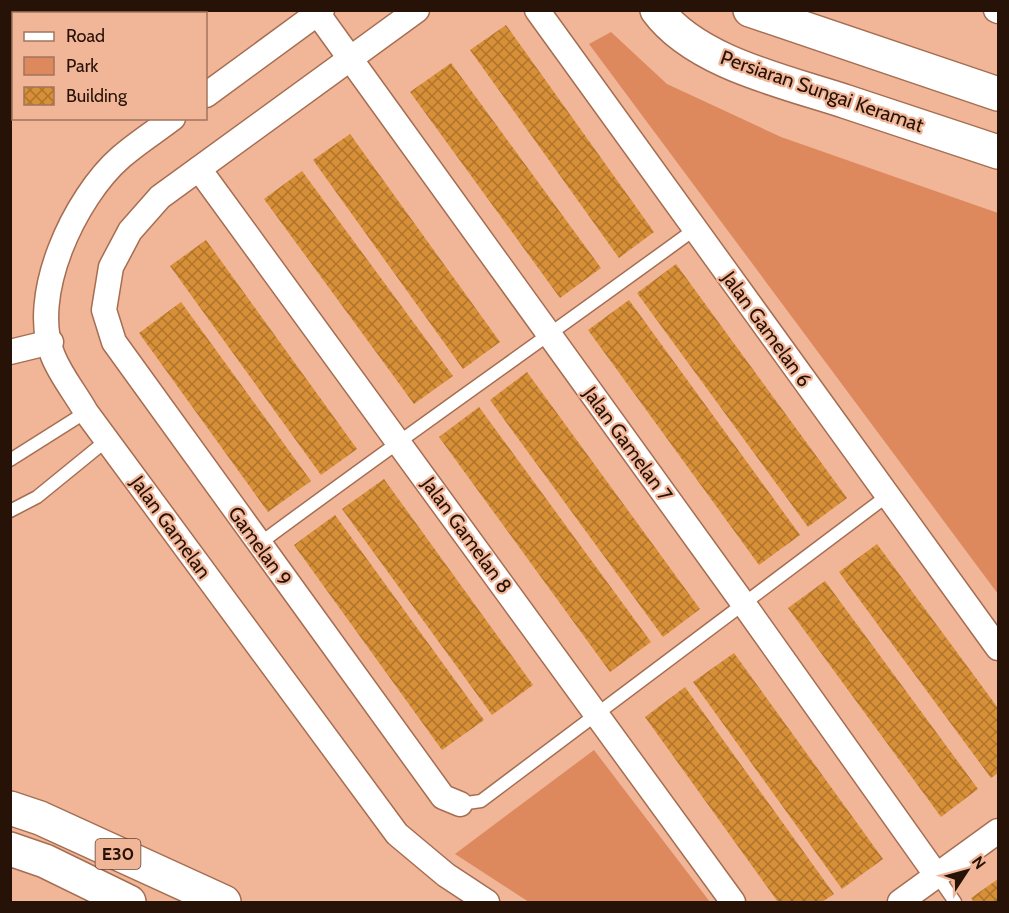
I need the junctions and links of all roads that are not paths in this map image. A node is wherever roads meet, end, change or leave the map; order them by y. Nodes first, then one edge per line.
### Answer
1 (417, 10) edge
2 (537, 10) edge
3 (657, 10) edge
4 (750, 10) edge
5 (320, 12) edge
6 (350, 59) junction
7 (207, 94) edge
8 (999, 94) edge
9 (170, 120) edge
10 (999, 152) edge
11 (199, 169) junction
12 (695, 229) junction
13 (550, 335) junction
14 (51, 342) junction
15 (10, 352) edge
16 (86, 412) junction
17 (107, 440) junction
18 (398, 440) junction
19 (10, 460) edge
20 (887, 496) junction
21 (10, 511) edge
22 (259, 544) junction
23 (743, 603) junction
24 (999, 648) edge
25 (595, 713) junction
26 (460, 804) joint
27 (10, 808) edge
28 (999, 831) edge
29 (10, 849) edge
30 (936, 876) junction
31 (129, 903) edge
32 (224, 903) edge
33 (487, 903) edge
34 (734, 903) edge
35 (900, 903) edge
36 (955, 903) edge

1 - 6 street, Gamelan 9
2 - 12 street, Jalan Gamelan 6
3 - 10 main road, Persiaran Sungai Keramat
4 - 8 main road
5 - 6 street, Jalan Gamelan 7
5 - 7 street
6 - 11 street, Gamelan 9
6 - 13 street, Jalan Gamelan 7
9 - 14 street, Jalan Gamelan
11 - 18 street, Jalan Gamelan 8
11 - 22 street, Gamelan 9
12 - 13 lane
12 - 20 street, Jalan Gamelan 6
13 - 18 lane
13 - 23 street, Jalan Gamelan 7
14 - 15 street
14 - 16 street, Jalan Gamelan
16 - 17 street, Jalan Gamelan
16 - 19 lane
17 - 21 lane
17 - 33 street, Jalan Gamelan
18 - 22 lane
18 - 25 street, Jalan Gamelan 8
20 - 23 lane
20 - 24 street, Jalan Gamelan 6
22 - 26 street, Gamelan 9
23 - 25 lane
23 - 30 street, Jalan Gamelan 7
25 - 26 lane
25 - 34 street, Jalan Gamelan 8
27 - 32 main road, E30
28 - 30 street
29 - 31 main road, E30
30 - 35 street
30 - 36 lane

